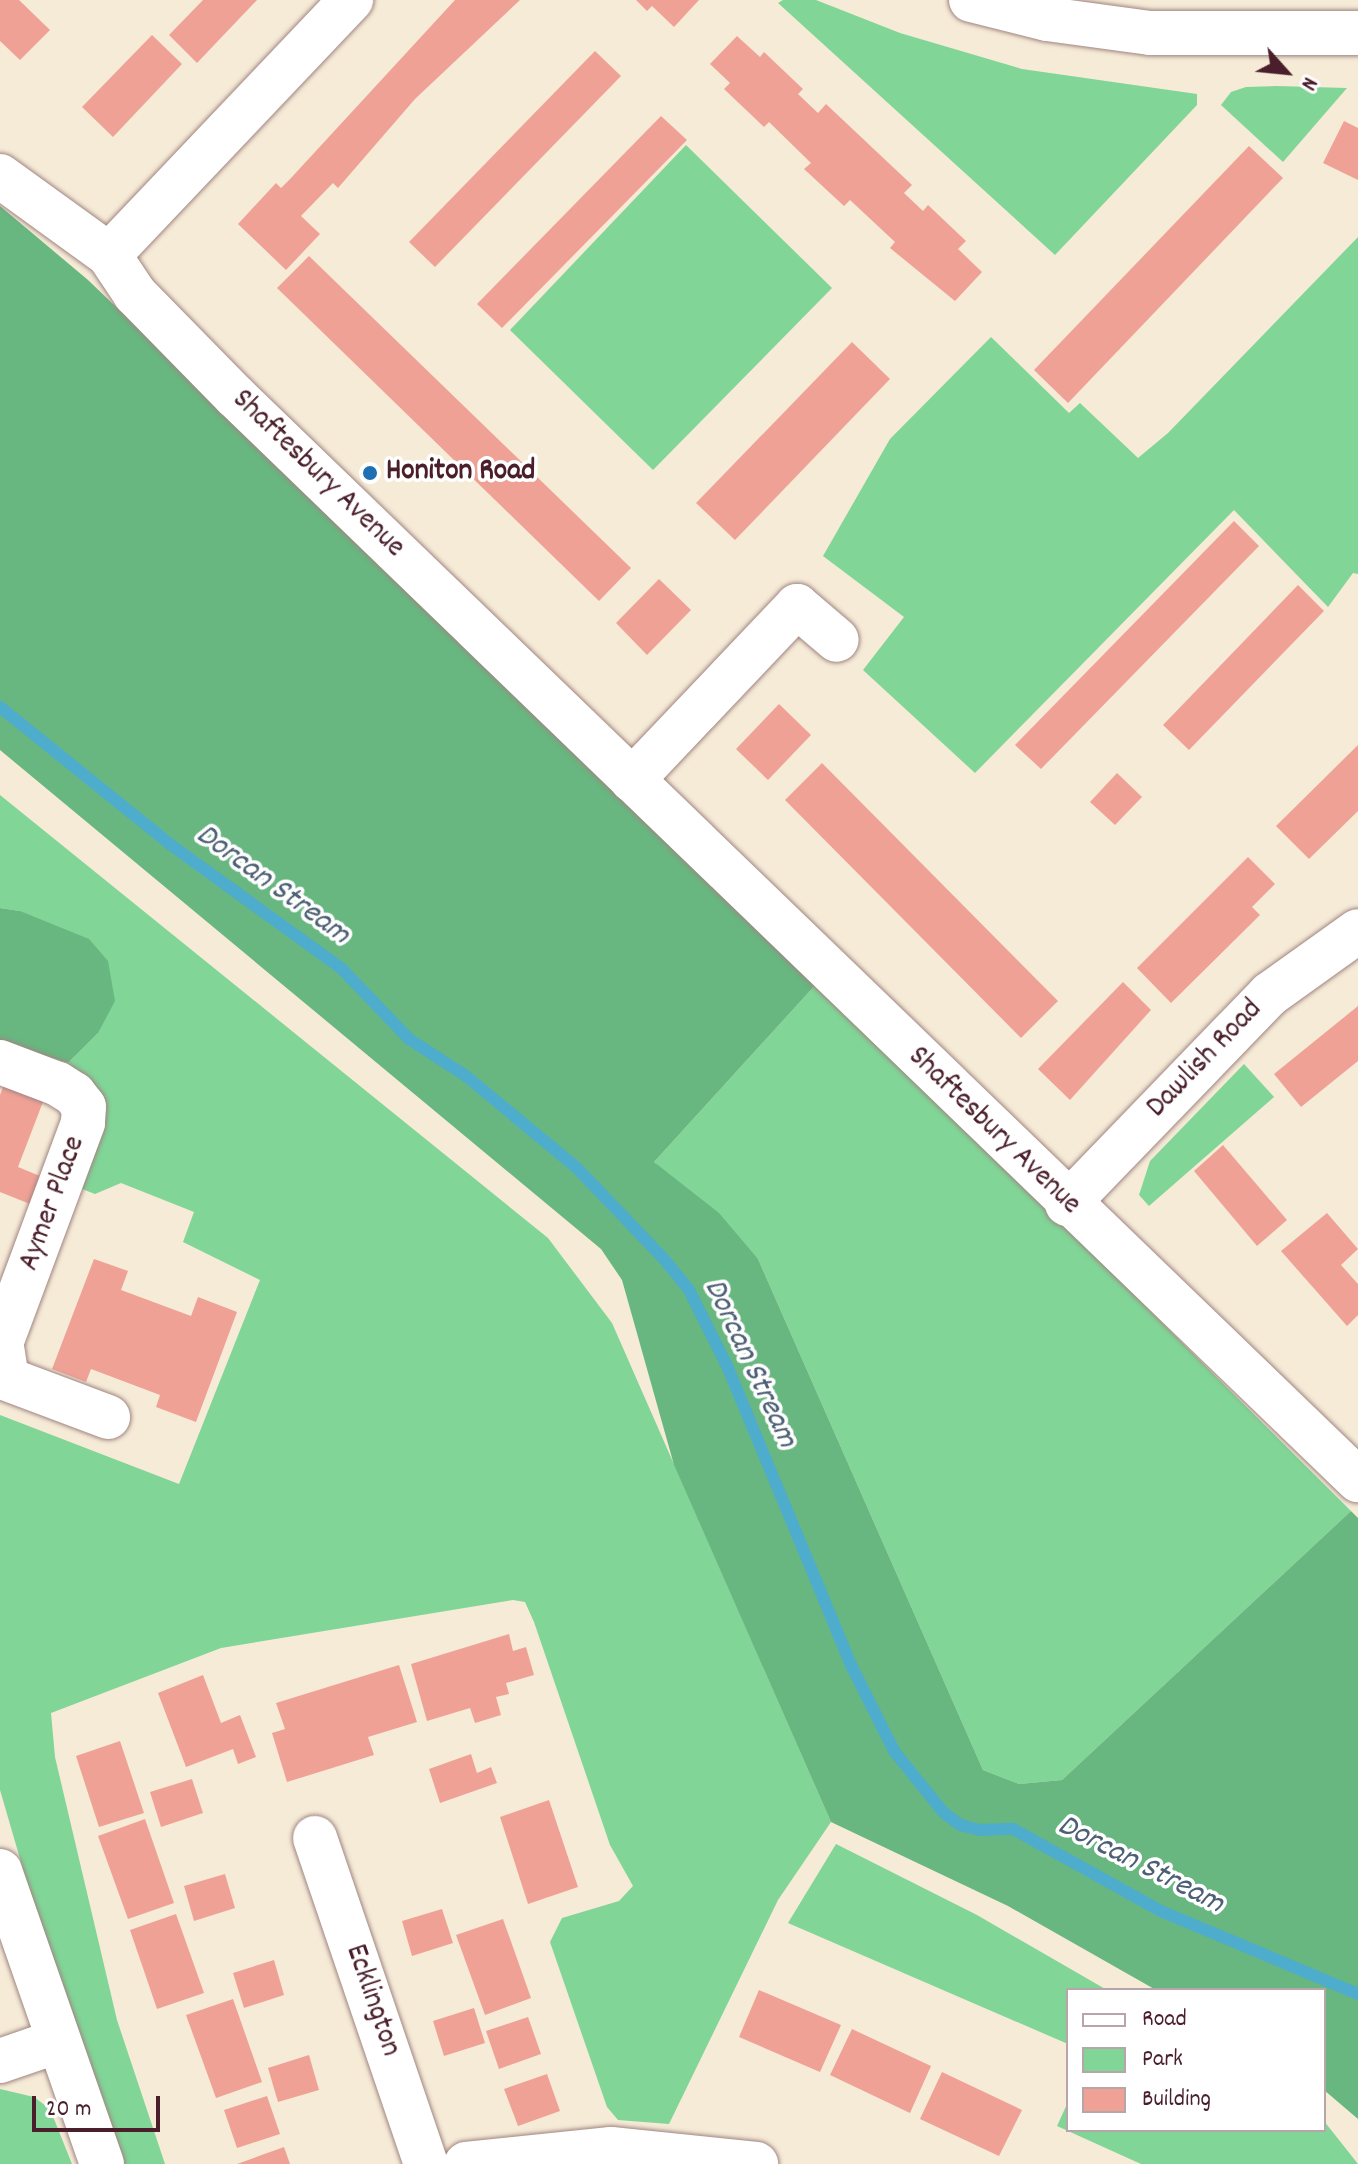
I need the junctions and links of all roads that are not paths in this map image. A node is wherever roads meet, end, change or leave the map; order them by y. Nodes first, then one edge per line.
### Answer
1 (351, 0) edge
2 (971, 0) edge
3 (1358, 33) edge
4 (0, 176) edge
5 (109, 255) junction
6 (837, 640) dead end
7 (632, 780) junction
8 (1358, 931) edge
9 (0, 1062) edge
10 (1067, 1204) junction
11 (1, 1346) edge
12 (108, 1417) dead end
13 (1358, 1480) edge
14 (315, 1838) dead end
15 (0, 1871) edge
16 (58, 2041) junction
17 (0, 2061) edge
18 (699, 2160) edge
19 (102, 2164) edge
20 (426, 2164) edge
21 (466, 2164) edge
22 (756, 2164) edge

1 - 5 street
2 - 3 street
4 - 5 street, Shaftesbury Avenue
5 - 7 street, Shaftesbury Avenue
6 - 7 street
7 - 10 street, Shaftesbury Avenue
8 - 10 street, Dawlish Road
9 - 11 street, Aymer Place
10 - 13 street, Shaftesbury Avenue
11 - 12 street, Aymer Place
14 - 20 street, Ecklington
15 - 16 street
16 - 17 street
16 - 19 street
18 - 21 street
18 - 22 street

